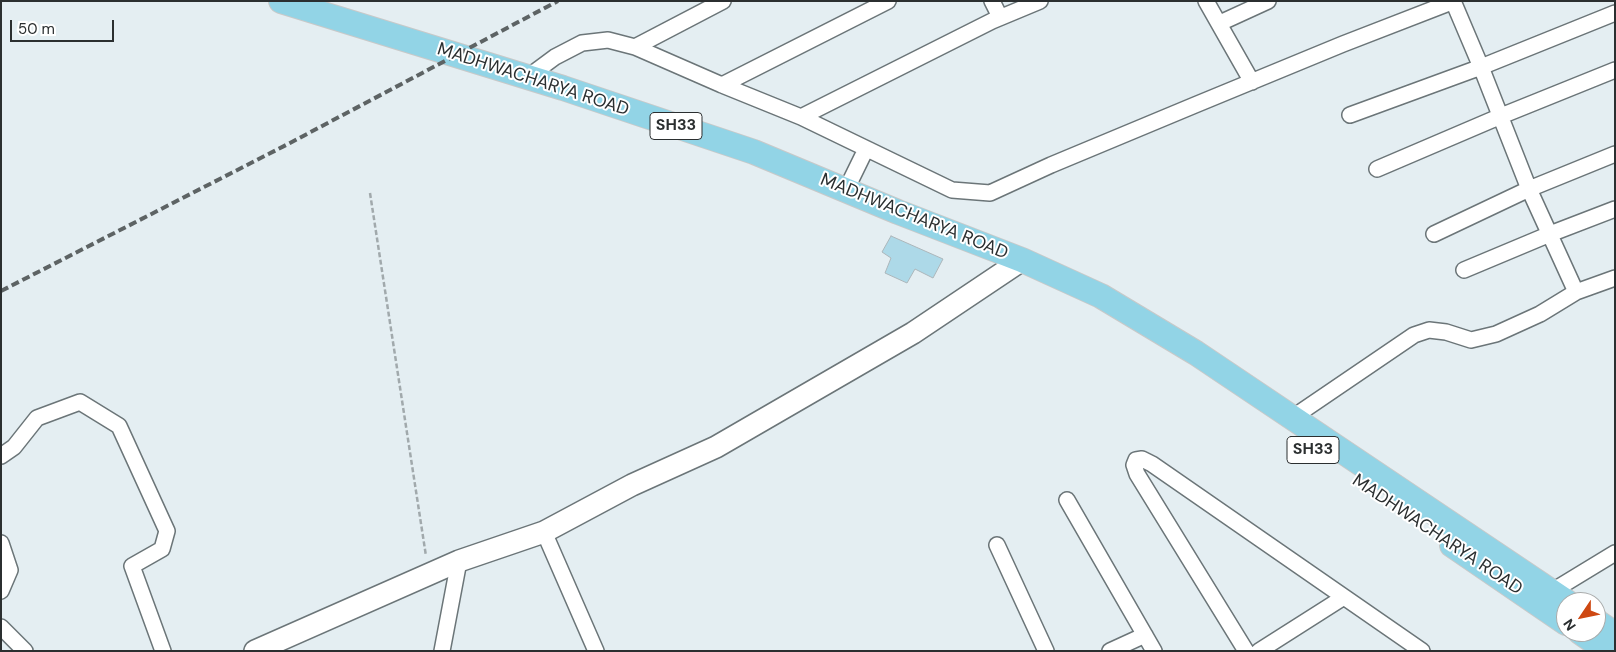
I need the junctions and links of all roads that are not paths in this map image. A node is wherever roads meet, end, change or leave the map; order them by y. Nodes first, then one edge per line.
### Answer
1 (281, 1) edge
2 (723, 1) edge
3 (888, 1) edge
4 (992, 1) edge
5 (1040, 1) edge
6 (1206, 1) edge
7 (1268, 1) edge
8 (1454, 1) edge
9 (1615, 13) edge
10 (992, 21) junction
11 (1220, 23) junction
12 (635, 47) junction
13 (1481, 67) junction
14 (1615, 70) edge
15 (528, 77) junction
16 (1252, 82) junction
17 (722, 85) junction
18 (1350, 115) dead end
19 (1501, 116) junction
20 (801, 117) junction
21 (866, 149) junction
22 (1615, 154) edge
23 (1377, 169) dead end
24 (1529, 189) junction
25 (846, 190) junction
26 (1615, 209) edge
27 (1434, 234) dead end
28 (1550, 234) junction
29 (1022, 260) junction
30 (1464, 270) dead end
31 (1615, 278) edge
32 (1061, 279) junction
33 (1576, 292) junction
34 (1292, 418) junction
35 (1, 456) edge
36 (1067, 500) dead end
37 (544, 532) junction
38 (1, 543) edge
39 (997, 545) dead end
40 (1615, 553) edge
41 (459, 561) junction
42 (1, 591) edge
43 (1344, 598) junction
44 (1551, 598) edge
45 (1, 627) edge
46 (1145, 634) junction
47 (25, 651) edge
48 (163, 651) edge
49 (255, 651) edge
50 (442, 651) edge
51 (596, 651) edge
52 (1046, 651) edge
53 (1110, 651) edge
54 (1154, 651) edge
55 (1246, 651) edge
56 (1259, 651) edge
57 (1422, 651) edge

1 - 15 main road, MADHWACHARYA ROAD / SH33
2 - 12 street
3 - 17 street
4 - 10 street
5 - 10 street
6 - 11 street
7 - 11 street
8 - 13 street
8 - 16 street
9 - 13 street
10 - 20 street
11 - 16 street
12 - 15 street
12 - 17 street
13 - 18 street
13 - 19 street
14 - 19 street
15 - 25 main road, MADHWACHARYA ROAD / SH33
16 - 21 street
17 - 20 street
19 - 23 street
19 - 24 street
20 - 21 street
21 - 25 street
22 - 24 street
24 - 27 street
24 - 28 street
25 - 29 main road, MADHWACHARYA ROAD / SH33
26 - 28 street
28 - 30 street
28 - 33 street
29 - 32 main road, MADHWACHARYA ROAD / SH33
29 - 37 street
31 - 33 street
32 - 34 main road, MADHWACHARYA ROAD
32 - 44 main road, MADHWACHARYA ROAD / SH33
33 - 34 street
34 - 44 main road, MADHWACHARYA ROAD
35 - 48 street
36 - 46 street
37 - 41 street
37 - 51 street
38 - 42 street
39 - 52 street
40 - 44 street
41 - 49 street
41 - 50 street
43 - 55 street
43 - 56 street
43 - 57 street
45 - 47 street
46 - 53 street
46 - 54 street

